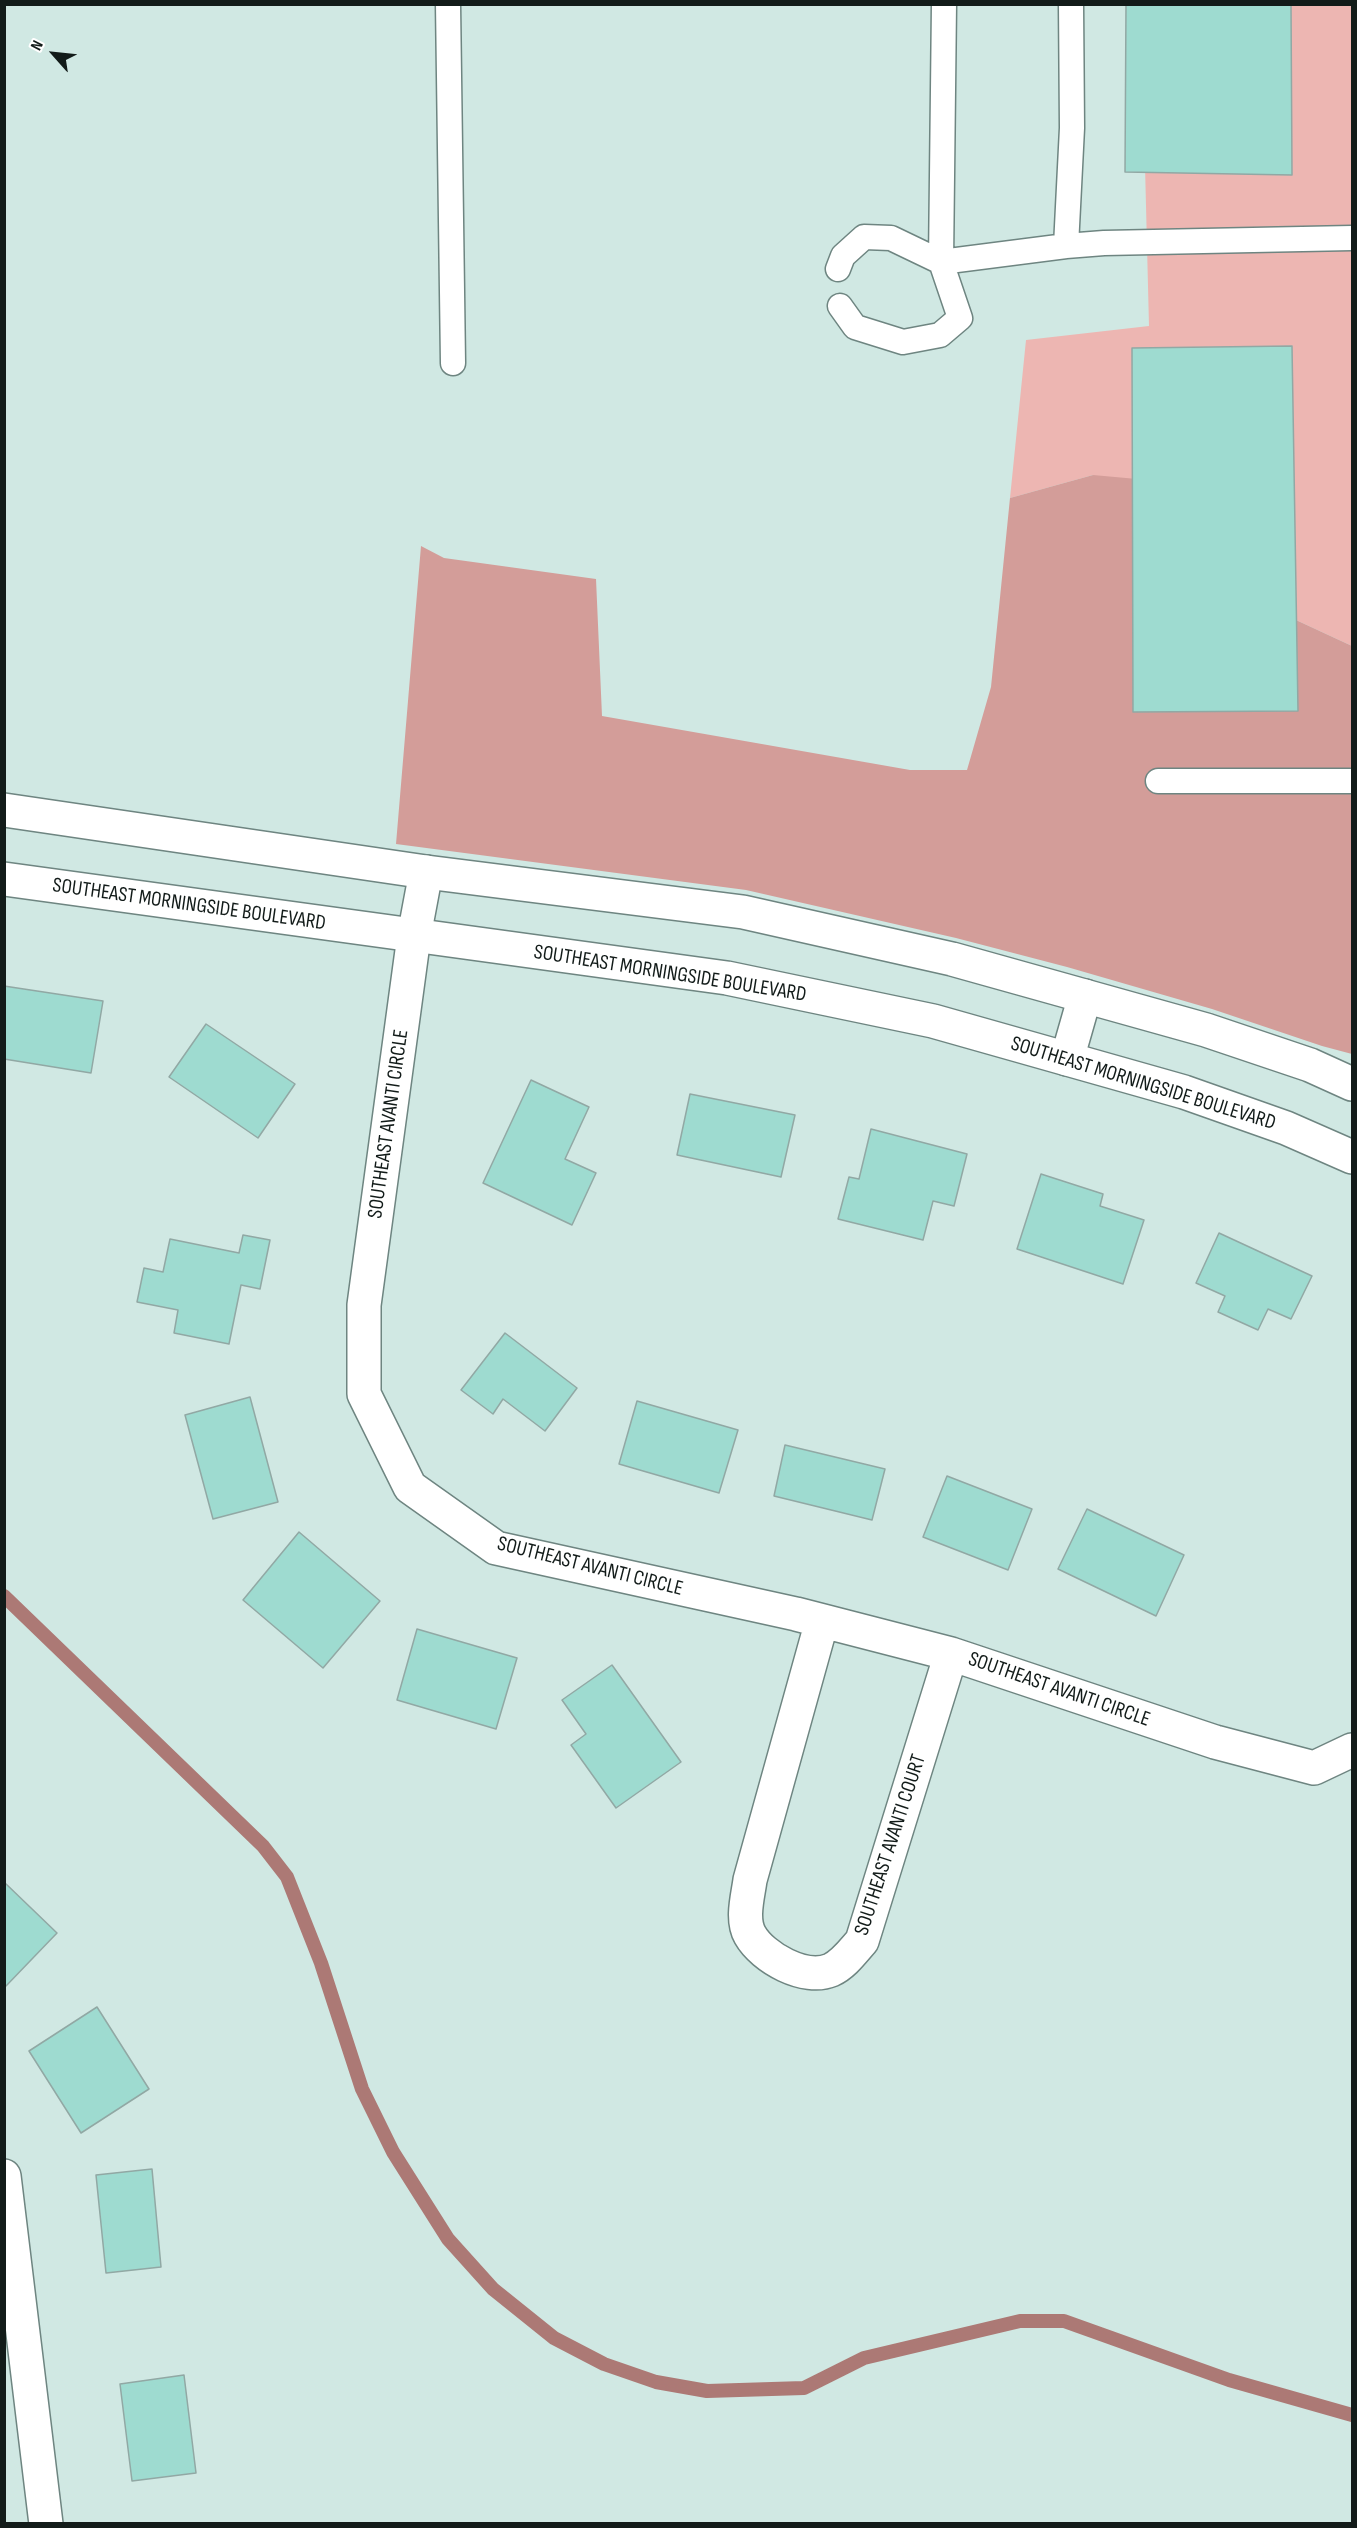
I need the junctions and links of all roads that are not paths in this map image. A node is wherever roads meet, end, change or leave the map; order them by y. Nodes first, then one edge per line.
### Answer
1 (448, 4) edge
2 (944, 4) edge
3 (1071, 4) edge
4 (1353, 238) edge
5 (1066, 246) junction
6 (941, 262) junction
7 (838, 269) dead end
8 (840, 306) dead end
9 (453, 363) dead end
10 (1158, 781) dead end
11 (1353, 782) edge
12 (4, 810) edge
13 (426, 872) junction
14 (4, 879) edge
15 (414, 936) junction
16 (1085, 996) junction
17 (1067, 1059) junction
18 (1353, 1084) edge
19 (1353, 1157) edge
20 (822, 1621) junction
21 (951, 1654) junction
22 (1353, 1750) edge
23 (4, 2176) edge
24 (46, 2523) edge

1 - 9 lane
2 - 6 lane
3 - 5 lane
4 - 5 lane
5 - 6 lane
6 - 7 lane
6 - 8 lane
10 - 11 lane
12 - 13 street
13 - 15 street, SOUTHEAST AVANTI CIRCLE
13 - 16 street
14 - 15 street, SOUTHEAST MORNINGSIDE BOULEVARD
15 - 17 street, SOUTHEAST MORNINGSIDE BOULEVARD
15 - 20 street, SOUTHEAST AVANTI CIRCLE
16 - 17 street
16 - 18 street
17 - 19 street, SOUTHEAST MORNINGSIDE BOULEVARD
20 - 21 street, SOUTHEAST AVANTI CIRCLE
20 - 21 street, SOUTHEAST AVANTI COURT
21 - 22 street, SOUTHEAST AVANTI CIRCLE
23 - 24 street

